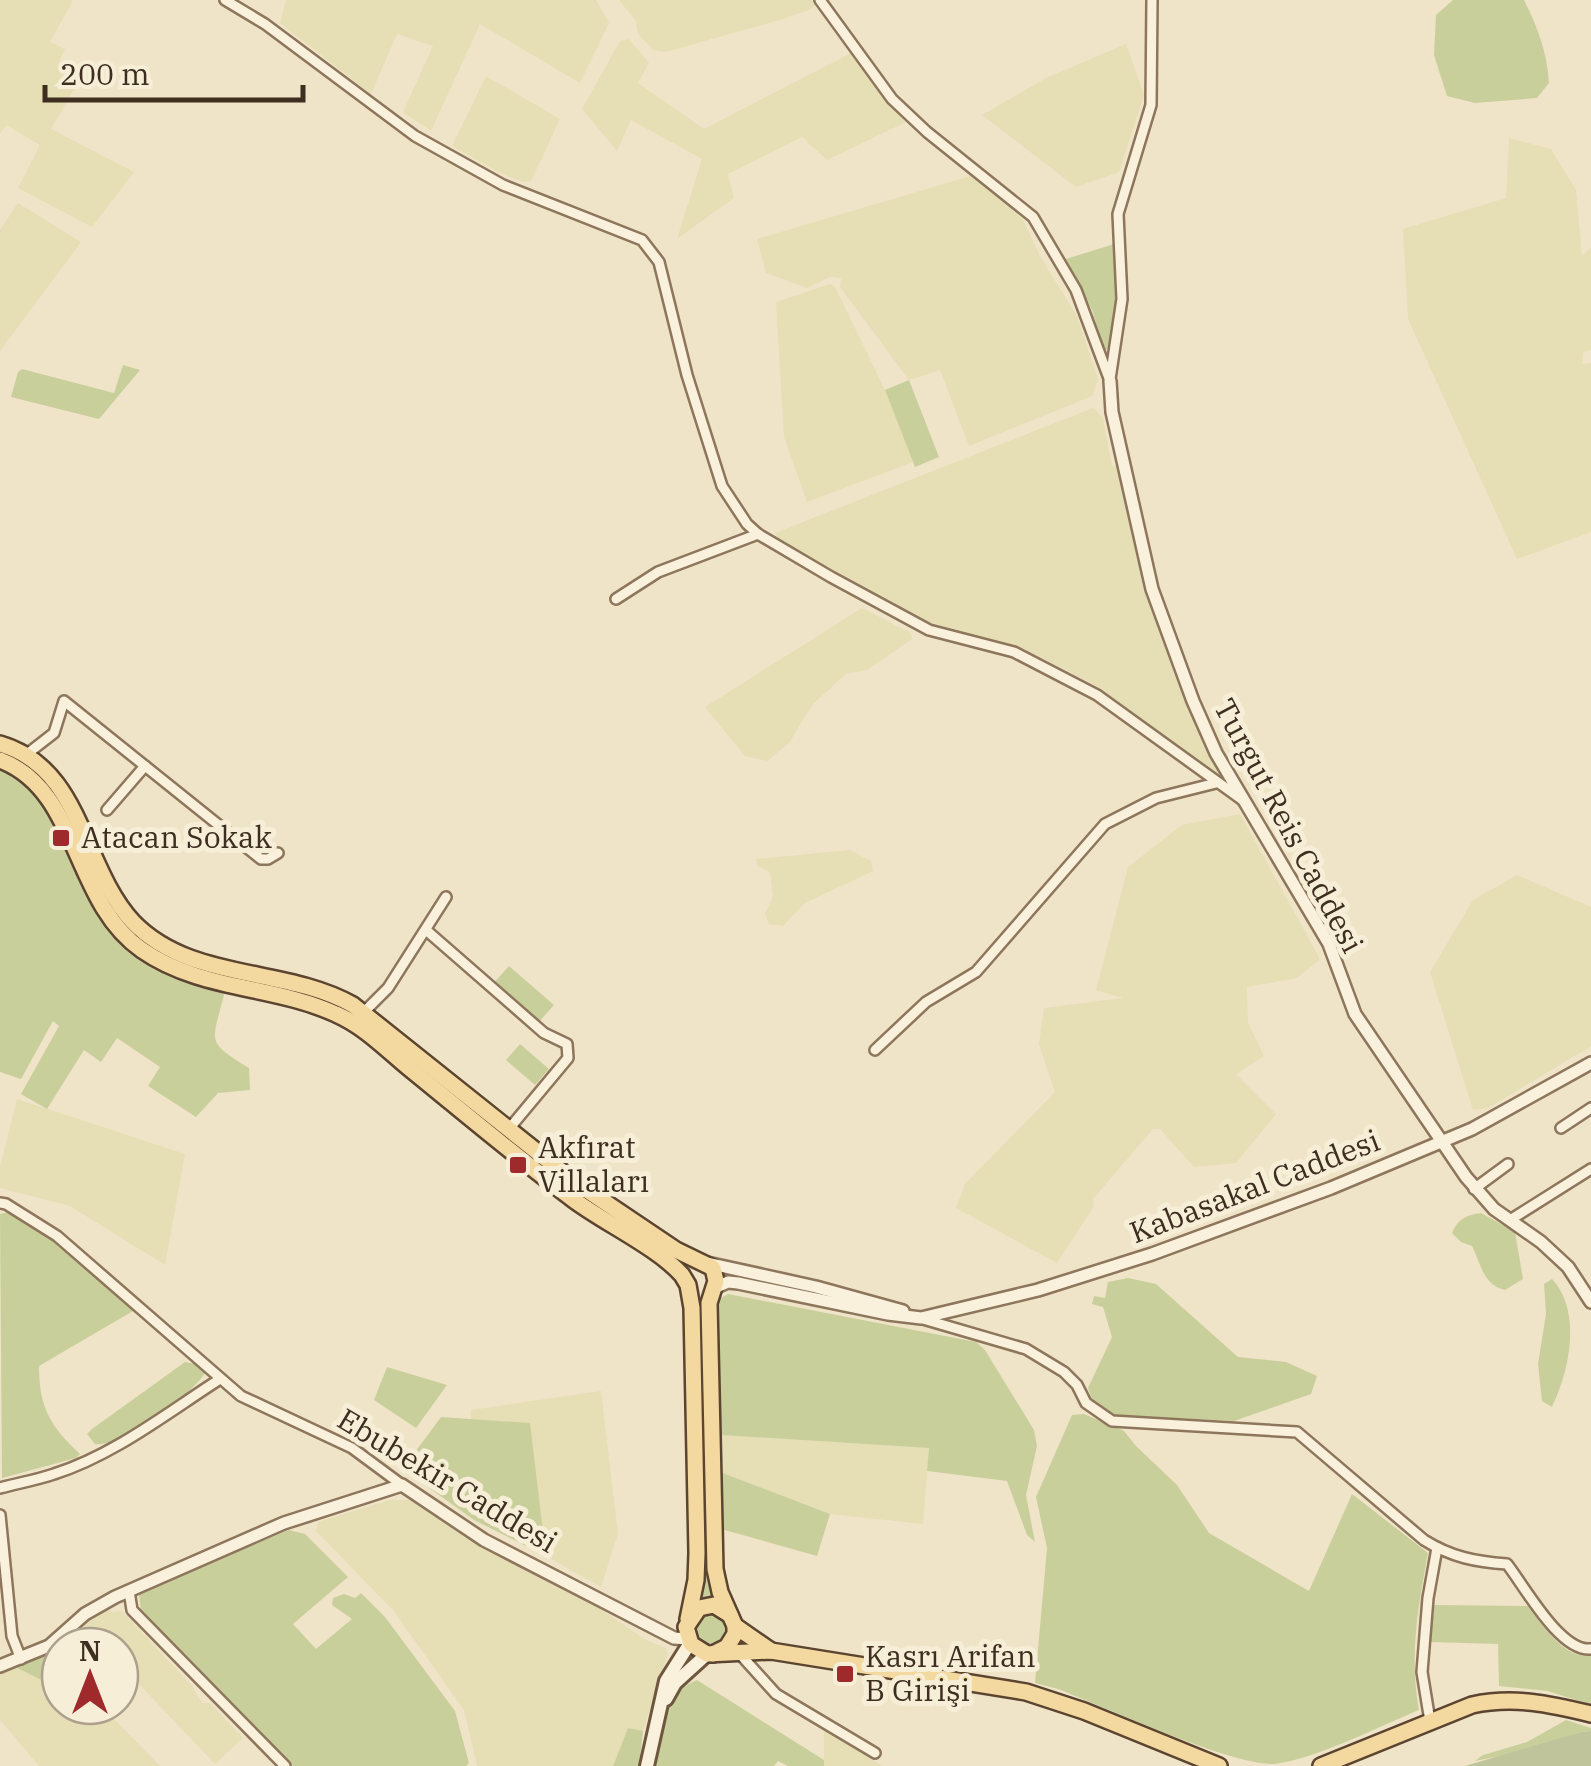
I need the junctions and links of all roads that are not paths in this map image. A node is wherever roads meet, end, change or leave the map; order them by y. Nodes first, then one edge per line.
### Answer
1 (225, 0) edge
2 (820, 0) edge
3 (1152, 0) edge
4 (1110, 381) junction
5 (758, 534) junction
6 (616, 599) dead end
7 (0, 744) edge
8 (27, 754) junction
9 (0, 760) edge
10 (145, 766) junction
11 (1216, 783) junction
12 (1250, 806) junction
13 (107, 810) dead end
14 (278, 853) dead end
15 (446, 897) dead end
16 (426, 930) junction
17 (364, 1012) junction
18 (874, 1050) dead end
19 (1591, 1063) edge
20 (1591, 1108) edge
21 (1561, 1128) dead end
22 (508, 1130) junction
23 (1443, 1142) junction
24 (1508, 1164) dead end
25 (1591, 1169) edge
26 (1474, 1189) junction
27 (0, 1203) edge
28 (1510, 1220) junction
29 (706, 1263) junction
30 (688, 1286) junction
31 (712, 1289) junction
32 (1591, 1302) edge
33 (921, 1318) junction
34 (220, 1379) junction
35 (402, 1485) junction
36 (0, 1488) edge
37 (0, 1515) edge
38 (1438, 1548) junction
39 (129, 1591) junction
40 (688, 1619) junction
41 (734, 1622) junction
42 (689, 1641) junction
43 (1591, 1649) edge
44 (737, 1651) junction
45 (771, 1651) junction
46 (710, 1654) junction
47 (21, 1659) junction
48 (0, 1666) edge
49 (1591, 1716) edge
50 (655, 1719) junction
51 (1430, 1721) junction
52 (875, 1753) dead end
53 (286, 1766) edge
54 (647, 1766) edge
55 (1219, 1766) edge
56 (1322, 1766) edge

1 - 5 street
2 - 4 street
3 - 4 street, Turgut Reis Caddesi
4 - 12 street, Turgut Reis Caddesi
5 - 6 street
5 - 11 street
7 - 8 main road
8 - 10 street
8 - 17 main road
9 - 30 main road
10 - 13 street
10 - 14 street
11 - 12 street
11 - 18 street
12 - 23 street, Turgut Reis Caddesi
15 - 16 street
16 - 17 street
16 - 22 street
17 - 22 main road
19 - 23 street, Kabasakal Caddesi
20 - 21 street
22 - 29 main road
23 - 26 street, Turgut Reis Caddesi
23 - 33 street, Kabasakal Caddesi
24 - 26 street
25 - 28 street
26 - 28 street, Turgut Reis Caddesi
27 - 34 street, Ebubekir Caddesi
28 - 32 street, Turgut Reis Caddesi
29 - 30 main road
29 - 31 main road
29 - 33 street
30 - 31 main road
30 - 40 main road
31 - 33 street
31 - 41 main road
33 - 38 street
34 - 35 street, Ebubekir Caddesi
34 - 36 street
35 - 39 street
35 - 42 street, Ebubekir Caddesi
37 - 47 street
38 - 43 street
38 - 51 street
39 - 47 street
39 - 53 street
40 - 41 main road
40 - 42 main road
41 - 45 main road
41 - 46 main road
42 - 46 main road
42 - 50 main road
44 - 45 main road
44 - 46 main road
44 - 52 street
45 - 55 main road
46 - 50 main road
47 - 48 street
49 - 51 main road
50 - 54 main road
51 - 56 main road

